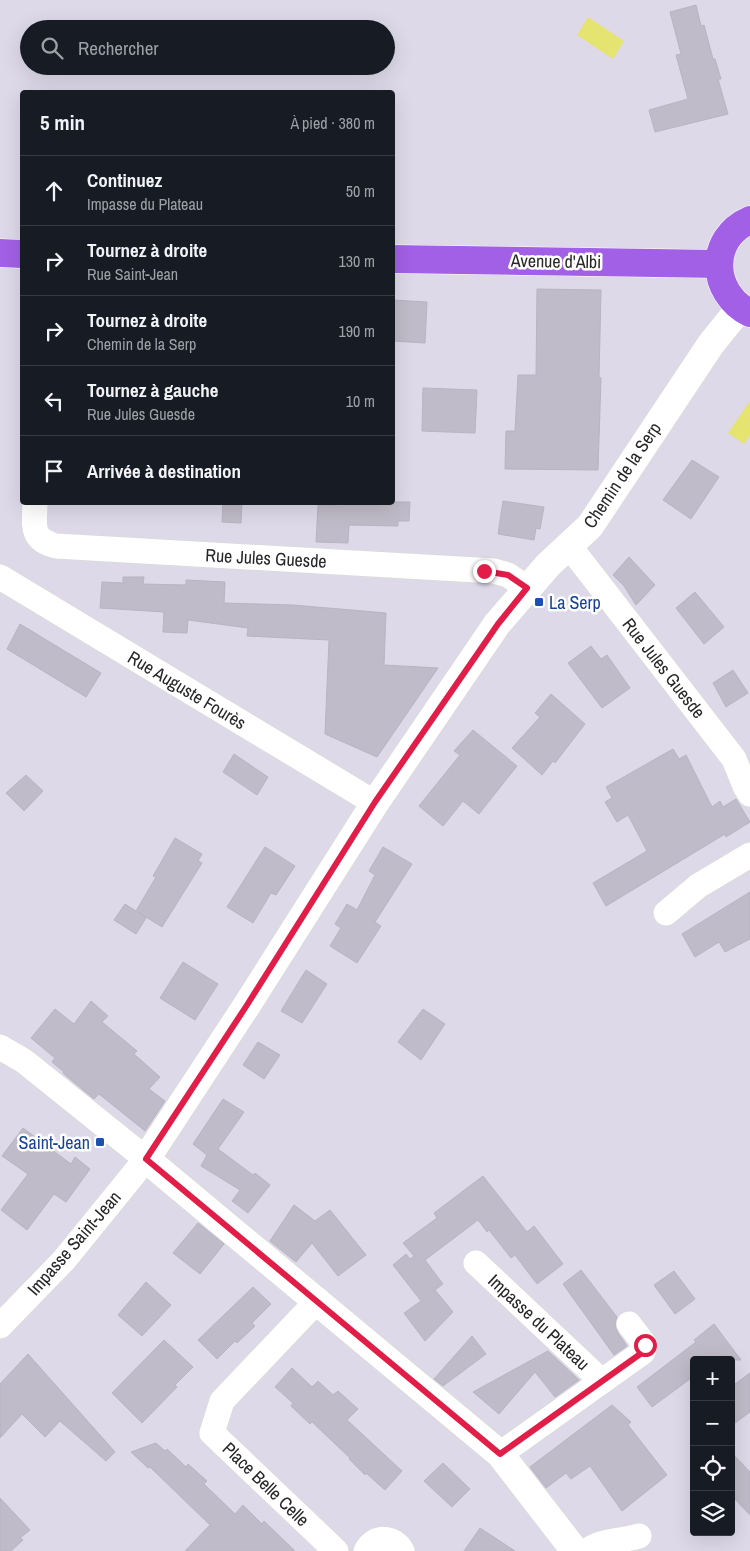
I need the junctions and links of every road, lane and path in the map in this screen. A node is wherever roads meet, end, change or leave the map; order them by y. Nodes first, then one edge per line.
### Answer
1 (750, 220) edge
2 (0, 254) edge
3 (20, 254) edge
4 (395, 259) edge
5 (719, 264) junction
6 (745, 311) edge
7 (35, 505) edge
8 (568, 547) junction
9 (0, 577) edge
10 (527, 588) junction
11 (747, 778) edge
12 (375, 802) junction
13 (750, 855) edge
14 (666, 913) dead end
15 (0, 1048) edge
16 (146, 1159) junction
17 (476, 1263) dead end
18 (318, 1300) junction
19 (629, 1324) dead end
20 (0, 1326) edge
21 (600, 1382) junction
22 (500, 1454) junction
23 (638, 1536) dead end
24 (574, 1549) edge
25 (336, 1551) edge
26 (366, 1551) edge
27 (402, 1551) edge

1 - 5 main road
2 - 3 main road
4 - 5 main road, Avenue d'Albi
5 - 6 main road
6 - 8 street, Chemin de la Serp
7 - 10 street, Rue Jules Guesde
8 - 10 street, Chemin de la Serp
8 - 11 street, Rue Jules Guesde
9 - 12 street, Rue Auguste Fourès
10 - 12 street, Chemin de la Serp
12 - 16 street, Chemin de la Serp
13 - 14 street
15 - 16 street
16 - 18 street
16 - 20 street, Impasse Saint-Jean
17 - 21 street, Impasse du Plateau
18 - 22 street
18 - 25 street, Place Belle Celle
19 - 21 street, Impasse du Plateau
21 - 22 street, Impasse du Plateau
22 - 24 street
23 - 24 street
26 - 27 street

